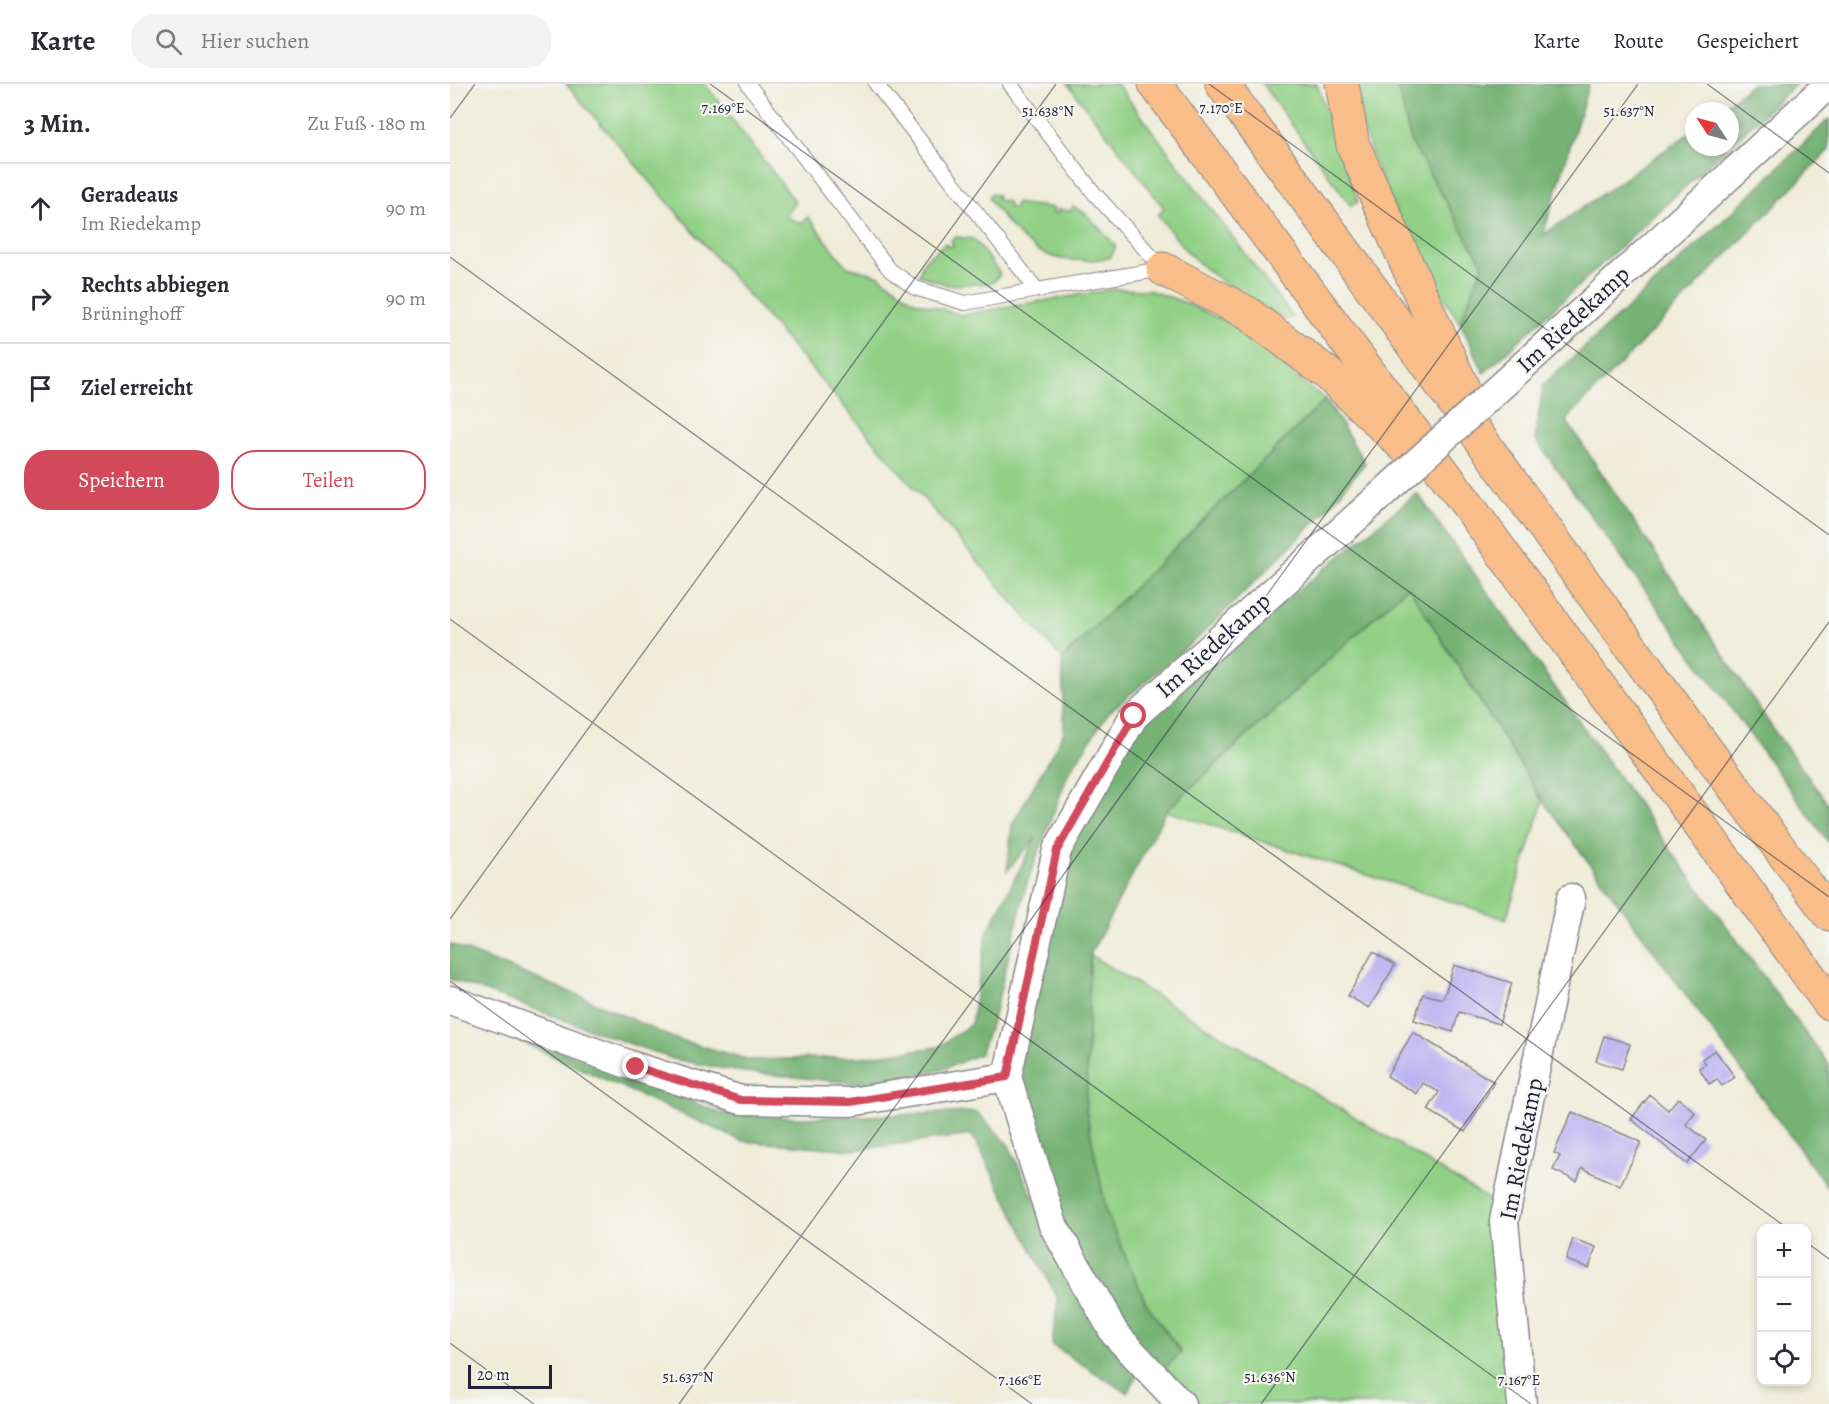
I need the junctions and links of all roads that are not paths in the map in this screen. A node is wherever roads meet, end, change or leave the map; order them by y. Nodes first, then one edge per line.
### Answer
1 (748, 84) edge
2 (876, 84) edge
3 (1010, 84) edge
4 (1155, 84) edge
5 (1222, 84) edge
6 (1342, 84) edge
7 (1829, 84) edge
8 (1162, 269) junction
9 (1037, 290) junction
10 (1494, 460) junction
11 (1467, 504) junction
12 (1571, 898) dead end
13 (1829, 914) edge
14 (450, 1000) edge
15 (1829, 1003) edge
16 (1007, 1077) junction
17 (1181, 1404) edge
18 (1522, 1404) edge

1 - 9 lane
2 - 9 lane
3 - 8 lane
4 - 11 highway
5 - 10 highway
6 - 10 highway
7 - 16 street, Im Riedekamp, bridge
8 - 9 lane
8 - 11 highway
10 - 13 highway
11 - 15 highway
12 - 18 street, Im Riedekamp
14 - 16 street
16 - 17 street, Im Riedekamp

